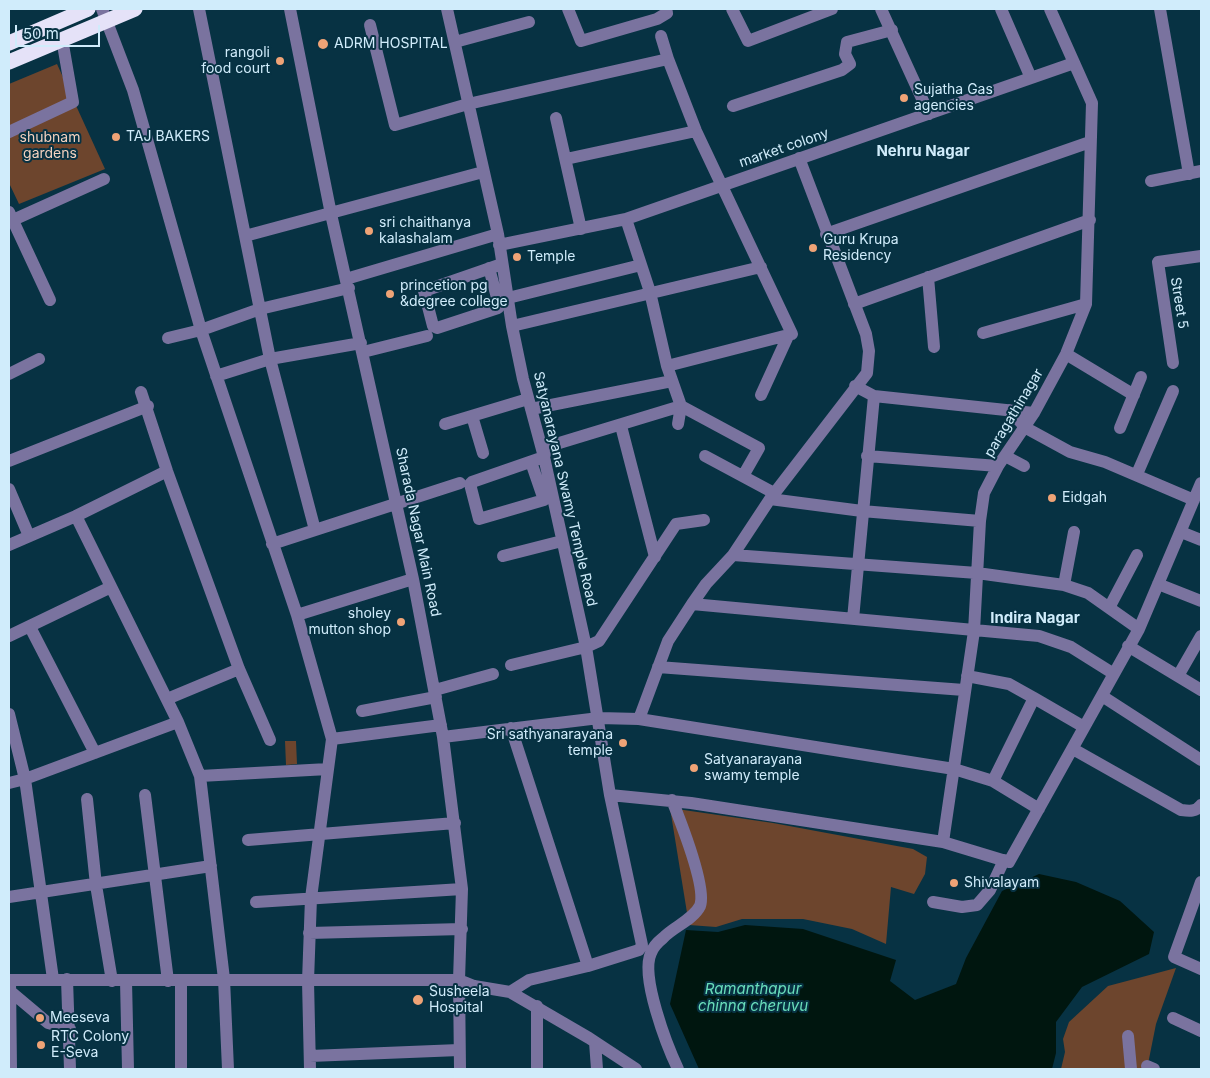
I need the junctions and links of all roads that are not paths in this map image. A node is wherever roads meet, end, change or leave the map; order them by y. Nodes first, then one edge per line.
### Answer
1 (88, 9) edge
2 (135, 9) edge
3 (200, 9) edge
4 (290, 9) edge
5 (447, 9) edge
6 (568, 9) edge
7 (666, 9) edge
8 (732, 9) edge
9 (832, 9) edge
10 (882, 9) edge
11 (1000, 9) edge
12 (1050, 9) edge
13 (1160, 9) edge
14 (104, 14) edge
15 (529, 22) dead end
16 (370, 26) dead end
17 (892, 30) junction
18 (661, 36) dead end
19 (62, 39) junction
20 (454, 42) junction
21 (9, 43) edge
22 (668, 59) junction
23 (9, 62) edge
24 (1074, 63) junction
25 (1031, 78) junction
26 (468, 104) junction
27 (733, 106) dead end
28 (929, 114) junction
29 (556, 118) dead end
30 (696, 131) junction
31 (9, 132) edge
32 (1090, 142) junction
33 (799, 158) junction
34 (566, 159) junction
35 (484, 172) junction
36 (1195, 173) edge
37 (104, 179) dead end
38 (1151, 180) dead end
39 (721, 186) junction
40 (331, 214) junction
41 (11, 216) edge
42 (626, 219) junction
43 (1090, 220) junction
44 (581, 229) junction
45 (826, 234) junction
46 (245, 236) junction
47 (498, 239) junction
48 (1201, 256) edge
49 (502, 264) junction
50 (641, 265) junction
51 (761, 267) junction
52 (489, 268) junction
53 (928, 277) junction
54 (348, 284) junction
55 (650, 292) junction
56 (508, 298) junction
57 (50, 300) dead end
58 (854, 304) junction
59 (1086, 304) junction
60 (260, 309) junction
61 (512, 326) junction
62 (201, 330) junction
63 (983, 332) dead end
64 (427, 336) dead end
65 (788, 336) junction
66 (168, 338) dead end
67 (934, 347) dead end
68 (362, 348) junction
69 (1066, 354) junction
70 (39, 359) dead end
71 (270, 359) junction
72 (1174, 363) dead end
73 (667, 366) junction
74 (9, 374) edge
75 (216, 376) junction
76 (1141, 377) dead end
77 (672, 381) junction
78 (865, 391) junction
79 (1173, 391) dead end
80 (141, 392) dead end
81 (762, 395) dead end
82 (1134, 395) junction
83 (529, 404) junction
84 (148, 406) junction
85 (681, 406) junction
86 (1009, 410) junction
87 (1034, 413) junction
88 (472, 416) junction
89 (445, 424) dead end
90 (678, 424) dead end
91 (621, 426) junction
92 (1026, 428) junction
93 (1120, 428) dead end
94 (483, 452) dead end
95 (705, 456) dead end
96 (866, 456) junction
97 (544, 457) junction
98 (9, 461) edge
99 (1002, 461) junction
100 (531, 462) junction
101 (1024, 466) dead end
102 (167, 471) junction
103 (1137, 474) junction
104 (743, 476) junction
105 (460, 483) dead end
106 (1201, 483) edge
107 (9, 489) edge
108 (772, 496) junction
109 (1194, 500) junction
110 (397, 504) junction
111 (862, 511) junction
112 (76, 516) junction
113 (704, 520) dead end
114 (980, 521) junction
115 (315, 530) junction
116 (1074, 532) dead end
117 (1181, 532) junction
118 (29, 536) junction
119 (562, 540) junction
120 (1201, 540) edge
121 (272, 544) junction
122 (9, 545) edge
123 (733, 555) junction
124 (1137, 555) dead end
125 (503, 556) dead end
126 (655, 557) junction
127 (858, 565) junction
128 (977, 574) junction
129 (413, 579) junction
130 (1158, 584) junction
131 (1064, 585) junction
132 (111, 587) junction
133 (1201, 601) edge
134 (692, 604) junction
135 (1109, 608) junction
136 (297, 614) junction
137 (853, 619) junction
138 (30, 627) junction
139 (1139, 629) junction
140 (974, 631) junction
141 (9, 636) edge
142 (1201, 636) edge
143 (1128, 646) junction
144 (586, 647) junction
145 (511, 665) dead end
146 (658, 667) junction
147 (239, 669) junction
148 (493, 674) dead end
149 (1114, 674) junction
150 (967, 676) junction
151 (1178, 676) junction
152 (964, 690) junction
153 (1201, 690) edge
154 (435, 694) junction
155 (1102, 696) junction
156 (1034, 698) junction
157 (167, 699) junction
158 (362, 711) dead end
159 (9, 714) edge
160 (599, 718) junction
161 (639, 719) junction
162 (178, 722) junction
163 (1084, 727) junction
164 (510, 728) junction
165 (442, 731) junction
166 (332, 739) junction
167 (270, 740) dead end
168 (1073, 749) junction
169 (94, 754) junction
170 (1201, 760) edge
171 (328, 769) junction
172 (954, 769) junction
173 (200, 776) junction
174 (25, 779) junction
175 (993, 782) junction
176 (9, 783) edge
177 (145, 795) dead end
178 (610, 795) junction
179 (87, 798) dead end
180 (672, 800) junction
181 (1201, 805) edge
182 (1039, 809) junction
183 (456, 823) junction
184 (318, 834) junction
185 (248, 840) dead end
186 (943, 842) junction
187 (1004, 860) junction
188 (211, 866) junction
189 (155, 875) junction
190 (1201, 882) edge
191 (96, 885) junction
192 (462, 889) junction
193 (42, 893) junction
194 (9, 896) edge
195 (311, 898) junction
196 (256, 902) dead end
197 (933, 902) dead end
198 (1197, 905) edge
199 (462, 929) junction
200 (309, 933) junction
201 (588, 966) junction
202 (1201, 969) edge
203 (53, 979) junction
204 (224, 979) junction
205 (68, 980) junction
206 (458, 980) junction
207 (112, 981) junction
208 (126, 981) junction
209 (175, 981) junction
210 (308, 981) junction
211 (10, 984) edge
212 (510, 992) junction
213 (537, 1006) junction
214 (1174, 1018) dead end
215 (70, 1030) junction
216 (1201, 1031) edge
217 (1128, 1036) dead end
218 (595, 1042) junction
219 (459, 1050) junction
220 (310, 1063) edge
221 (11, 1069) edge
222 (70, 1069) edge
223 (128, 1069) edge
224 (181, 1069) edge
225 (228, 1069) edge
226 (460, 1069) edge
227 (537, 1069) edge
228 (597, 1069) edge
229 (636, 1069) edge
230 (678, 1069) edge
231 (1131, 1069) edge

1 - 21 highway
2 - 14 highway
3 - 46 street
4 - 40 street, Sharada Nagar Main Road
5 - 20 street, Satyanarayana Swamy Temple Road
6 - 7 street
8 - 9 street
10 - 17 street
11 - 25 street
12 - 24 street, paragathinagar
13 - 36 street
14 - 19 highway
14 - 62 street
15 - 20 street
16 - 26 street
17 - 27 street
17 - 28 street
18 - 22 street
19 - 23 highway
19 - 31 street
20 - 26 street, Satyanarayana Swamy Temple Road
22 - 26 street
22 - 30 street
24 - 25 street, market colony
24 - 32 street, paragathinagar
25 - 28 street, market colony
26 - 35 street, Satyanarayana Swamy Temple Road
28 - 33 street, market colony
29 - 34 street
30 - 34 street
30 - 39 street
32 - 43 street, paragathinagar
32 - 45 street
33 - 39 street, market colony
33 - 45 street
34 - 44 street
35 - 40 street
35 - 47 street, Satyanarayana Swamy Temple Road
36 - 38 street
37 - 41 street
39 - 42 street, market colony
39 - 51 street
40 - 46 street
40 - 54 street, Sharada Nagar Main Road
41 - 57 street
42 - 44 street, market colony
42 - 50 street
43 - 53 street
43 - 59 street, paragathinagar
44 - 47 street, market colony
45 - 58 street
46 - 60 street
47 - 49 street, Satyanarayana Swamy Temple Road
47 - 54 street, market colony
48 - 72 street, Street 5
49 - 52 street
49 - 56 street, Satyanarayana Swamy Temple Road
50 - 55 street
50 - 56 street
51 - 55 street
51 - 65 street
52 - 52 street
53 - 58 street
53 - 67 street
54 - 60 street, market colony
54 - 68 street, Sharada Nagar Main Road
55 - 61 street
55 - 73 street
56 - 61 street, Satyanarayana Swamy Temple Road
58 - 78 street
59 - 63 street
59 - 69 street, paragathinagar
60 - 62 street, market colony
60 - 71 street
61 - 83 street, Satyanarayana Swamy Temple Road
62 - 66 street, market colony
62 - 75 street
64 - 68 street
65 - 73 street
65 - 81 street
68 - 71 street
68 - 110 street, Sharada Nagar Main Road
69 - 82 street
69 - 87 street, paragathinagar
70 - 74 street
71 - 75 street
71 - 115 street
73 - 77 street
75 - 121 street
76 - 82 street
77 - 83 street
77 - 85 street
78 - 86 street
78 - 96 street
78 - 108 street
79 - 103 street
80 - 84 street
82 - 93 street
83 - 88 street
83 - 97 street, Satyanarayana Swamy Temple Road
84 - 98 street
84 - 102 street
85 - 90 street
85 - 91 street
85 - 104 street
86 - 87 street
86 - 92 street
87 - 92 street, paragathinagar
88 - 89 street
88 - 94 street
91 - 97 street
91 - 126 street
92 - 99 street, paragathinagar
92 - 103 street
95 - 104 street
96 - 99 street
96 - 111 street
97 - 100 street
97 - 119 street, Satyanarayana Swamy Temple Road
99 - 101 street
99 - 114 street, paragathinagar
100 - 100 street
102 - 112 street
102 - 147 street
103 - 109 street
104 - 108 street
105 - 110 street
106 - 109 street
107 - 118 street
108 - 111 street
108 - 123 street
109 - 117 street
110 - 115 street
110 - 129 street, Sharada Nagar Main Road
111 - 114 street
111 - 127 street
112 - 118 street
112 - 132 street
113 - 126 street
114 - 128 street, paragathinagar
115 - 121 street
116 - 131 street
117 - 120 street
117 - 130 street
118 - 122 street
119 - 125 street
119 - 144 street, Satyanarayana Swamy Temple Road
121 - 136 street
123 - 127 street
123 - 134 street
124 - 135 street
126 - 144 street
127 - 128 street
127 - 137 street
128 - 131 street
128 - 140 street, paragathinagar
129 - 136 street
129 - 154 street, Sharada Nagar Main Road
130 - 133 street
130 - 139 street
131 - 135 street
132 - 138 street
132 - 157 street
134 - 137 street
134 - 146 street
135 - 139 street
136 - 166 street
137 - 140 street
138 - 141 street
138 - 169 street
139 - 143 street
140 - 149 street
140 - 150 street, paragathinagar
142 - 151 street
143 - 149 street
143 - 151 street
144 - 145 street
144 - 160 street, Satyanarayana Swamy Temple Road
146 - 152 street
146 - 161 street
147 - 157 street
147 - 167 street
148 - 154 street
149 - 155 street
150 - 152 street, paragathinagar
150 - 156 street
151 - 153 street
152 - 172 street, paragathinagar
154 - 158 street
154 - 165 street, Sharada Nagar Main Road
155 - 163 street
155 - 170 street
156 - 163 street
156 - 175 street
157 - 162 street
159 - 174 street
160 - 161 street
160 - 164 street
160 - 178 street, Satyanarayana Swamy Temple Road
161 - 172 street
162 - 169 street
162 - 173 street
163 - 168 street
164 - 165 street
164 - 201 street
165 - 166 street
165 - 183 street, Sharada Nagar Main Road
166 - 171 street
168 - 181 street
168 - 182 street
169 - 174 street
171 - 173 street
171 - 184 street
172 - 175 street
172 - 186 street, paragathinagar
173 - 188 street
174 - 176 street
174 - 193 street
175 - 182 street
177 - 189 street
178 - 180 street
178 - 201 street, Satyanarayana Swamy Temple Road
179 - 191 street
180 - 186 street
180 - 230 street
182 - 187 street
183 - 184 street
183 - 192 street, Sharada Nagar Main Road
184 - 185 street
184 - 195 street
186 - 187 street
187 - 197 street
188 - 189 street
188 - 204 street
189 - 191 street
189 - 209 street
190 - 198 street
191 - 193 street
191 - 207 street
192 - 195 street
192 - 199 street, Sharada Nagar Main Road
193 - 194 street
193 - 203 street
195 - 196 street
195 - 200 street
198 - 202 street
199 - 200 street
199 - 206 street, Sharada Nagar Main Road
200 - 210 street
201 - 212 street
203 - 205 street
203 - 211 street
204 - 209 street
204 - 210 street
204 - 225 street
205 - 207 street
205 - 215 street
206 - 210 street
206 - 212 street
206 - 219 street, Sharada Nagar Main Road
207 - 208 street
208 - 209 street
208 - 223 street
209 - 224 street
210 - 220 street
211 - 215 street
211 - 221 street
212 - 213 street
213 - 218 street
213 - 227 street
214 - 216 street
215 - 222 street
217 - 231 street
218 - 228 street
218 - 229 street
219 - 220 street
219 - 226 street, Sharada Nagar Main Road

